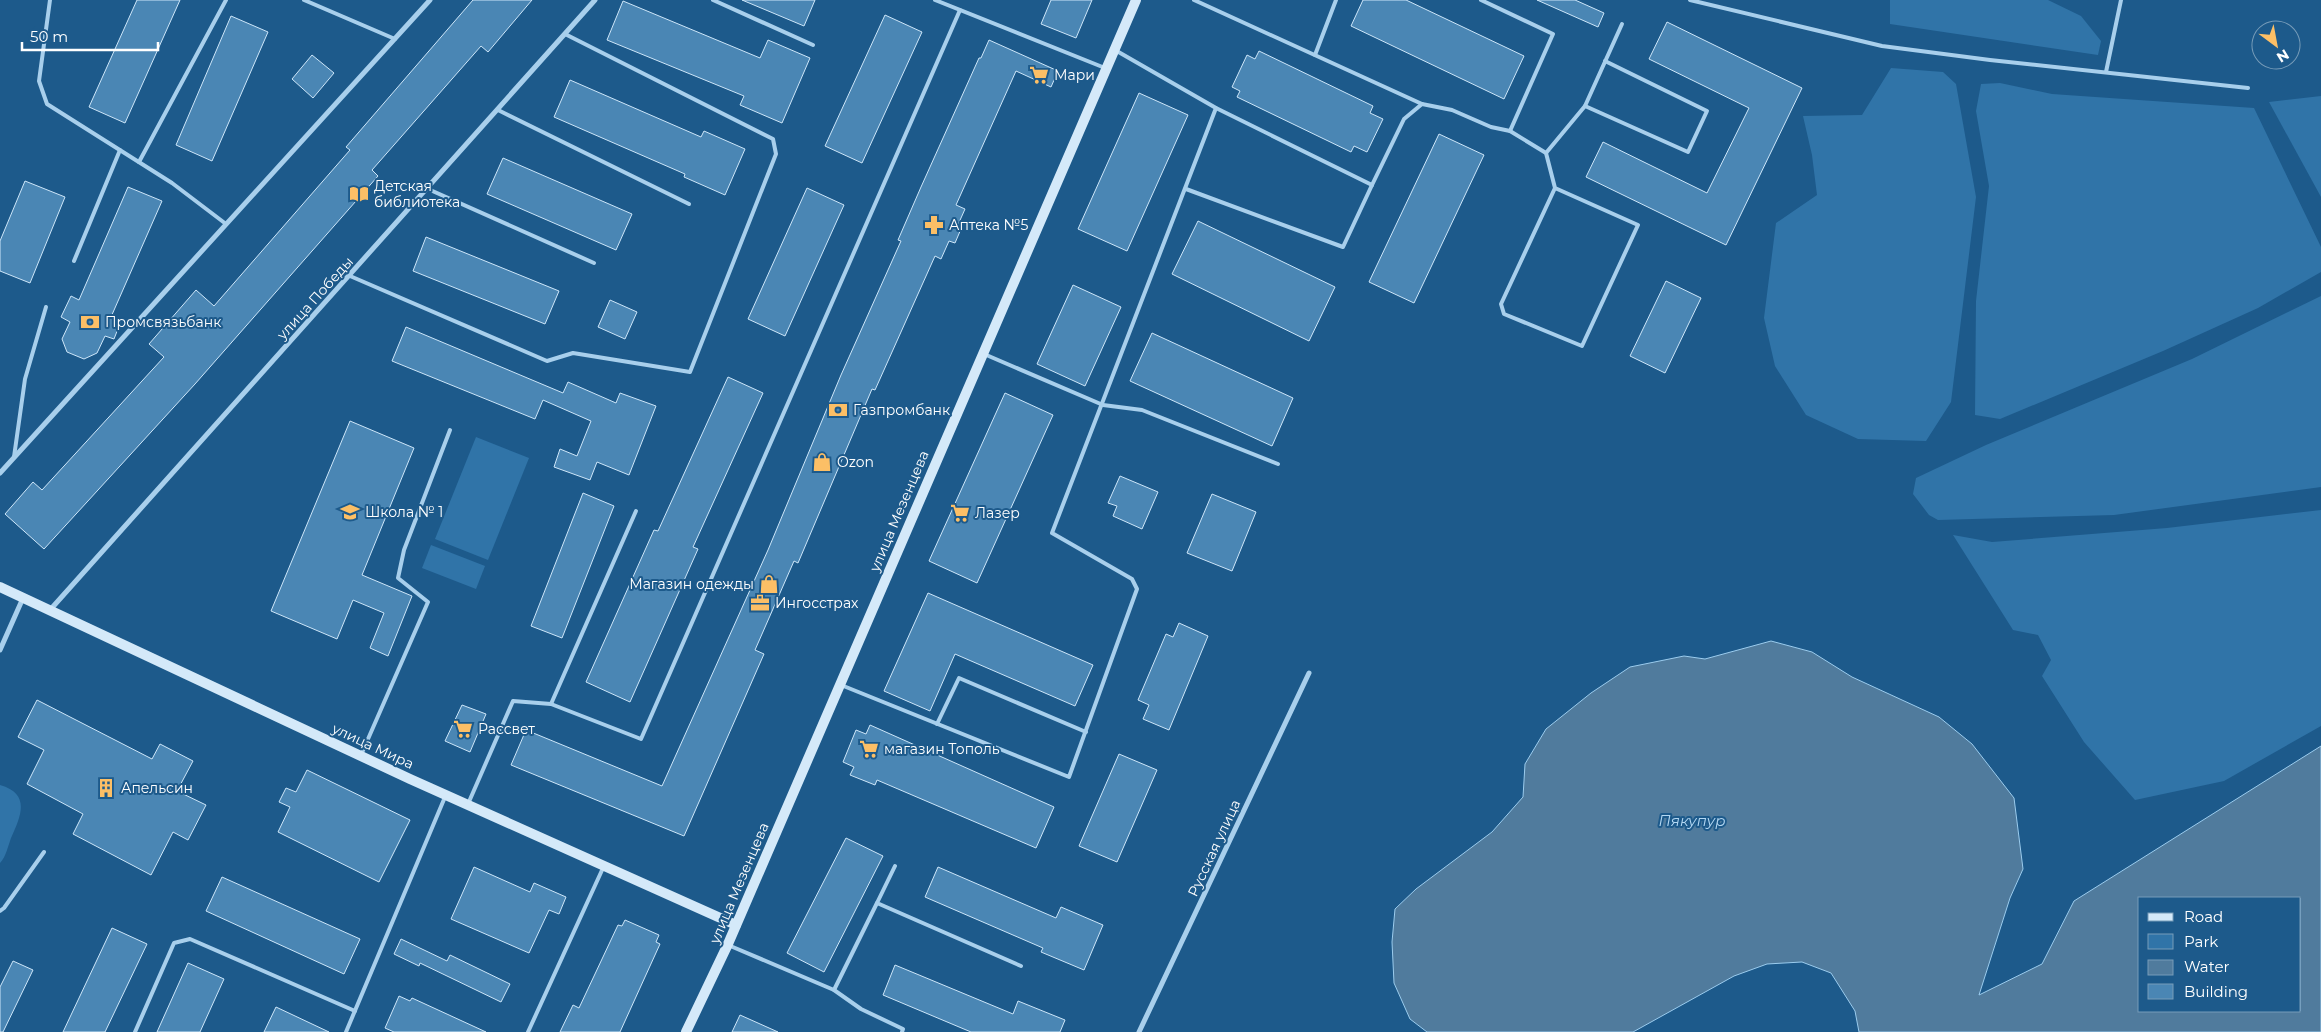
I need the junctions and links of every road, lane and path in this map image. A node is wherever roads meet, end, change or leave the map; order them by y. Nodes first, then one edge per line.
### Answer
1 (50, 0) edge
2 (226, 0) edge
3 (304, 0) edge
4 (430, 0) edge
5 (595, 0) edge
6 (713, 0) edge
7 (935, 0) edge
8 (1136, 0) edge
9 (1194, 0) edge
10 (1336, 0) edge
11 (1481, 0) edge
12 (1690, 0) edge
13 (2121, 0) edge
14 (960, 10) junction
15 (1622, 24) dead end
16 (565, 34) junction
17 (395, 39) junction
18 (813, 45) dead end
19 (1115, 50) junction
20 (1315, 55) junction
21 (1605, 61) junction
22 (1106, 68) junction
23 (2106, 72) junction
24 (2248, 88) dead end
25 (1422, 104) junction
26 (1585, 106) junction
27 (1216, 108) junction
28 (498, 110) junction
29 (1510, 131) junction
30 (120, 150) junction
31 (1546, 153) junction
32 (139, 162) junction
33 (1372, 184) junction
34 (1556, 188) junction
35 (428, 189) junction
36 (1186, 189) junction
37 (689, 204) dead end
38 (226, 224) junction
39 (74, 261) dead end
40 (594, 264) dead end
41 (350, 276) junction
42 (46, 307) dead end
43 (982, 354) junction
44 (1103, 405) junction
45 (450, 430) dead end
46 (14, 458) junction
47 (1278, 464) dead end
48 (0, 473) edge
49 (636, 511) dead end
50 (0, 588) edge
51 (24, 597) junction
52 (50, 610) junction
53 (0, 650) edge
54 (1309, 673) dead end
55 (840, 685) junction
56 (551, 704) junction
57 (937, 724) junction
58 (1086, 732) junction
59 (360, 755) junction
60 (446, 794) junction
61 (468, 804) junction
62 (44, 852) dead end
63 (604, 865) junction
64 (895, 866) dead end
65 (877, 903) junction
66 (0, 911) edge
67 (736, 925) junction
68 (728, 944) junction
69 (1021, 966) dead end
70 (834, 990) junction
71 (355, 1011) junction
72 (135, 1032) edge
73 (346, 1032) edge
74 (528, 1032) edge
75 (686, 1032) edge
76 (902, 1032) edge
77 (1139, 1032) edge

1 - 30 lane
2 - 32 lane
3 - 17 lane
4 - 17 street
5 - 16 street, улица Победы
6 - 18 lane
7 - 14 lane
8 - 19 main road, улица Мезенцева
9 - 20 lane
10 - 20 lane
11 - 29 lane
12 - 23 lane
13 - 23 lane
14 - 22 lane
14 - 56 lane
15 - 21 lane
16 - 28 street, улица Победы
16 - 41 lane
17 - 38 street
19 - 22 main road, улица Мезенцева
19 - 27 lane
20 - 25 lane
21 - 26 lane
21 - 26 lane
22 - 43 main road, улица Мезенцева
23 - 24 lane
25 - 29 lane
25 - 33 lane
26 - 31 lane
27 - 33 lane
27 - 36 lane
28 - 35 street, улица Победы
28 - 37 lane
29 - 31 lane
30 - 32 lane
30 - 39 lane
31 - 34 lane
32 - 38 lane
33 - 36 lane
34 - 34 lane
35 - 40 lane
35 - 41 street, улица Победы
36 - 44 lane
38 - 46 street
41 - 52 street, улица Победы
42 - 46 lane
43 - 44 lane
43 - 55 main road, улица Мезенцева
44 - 47 lane
44 - 58 lane
45 - 59 lane
46 - 48 street
49 - 56 lane
50 - 51 main road, улица Мира
51 - 52 main road, улица Мира
51 - 53 street
52 - 59 main road, улица Мира
54 - 77 street, Русская улица
55 - 57 lane
55 - 67 main road, улица Мезенцева
56 - 61 lane
57 - 58 lane
57 - 58 lane
59 - 60 main road, улица Мира
60 - 61 main road, улица Мира
60 - 71 lane
61 - 63 main road, улица Мира
62 - 66 lane
63 - 67 main road, улица Мира
63 - 74 lane
64 - 65 lane
65 - 69 lane
65 - 70 lane
67 - 68 main road, улица Мезенцева
68 - 70 lane
68 - 75 main road, улица Мезенцева
70 - 76 lane
71 - 72 lane
71 - 73 lane

